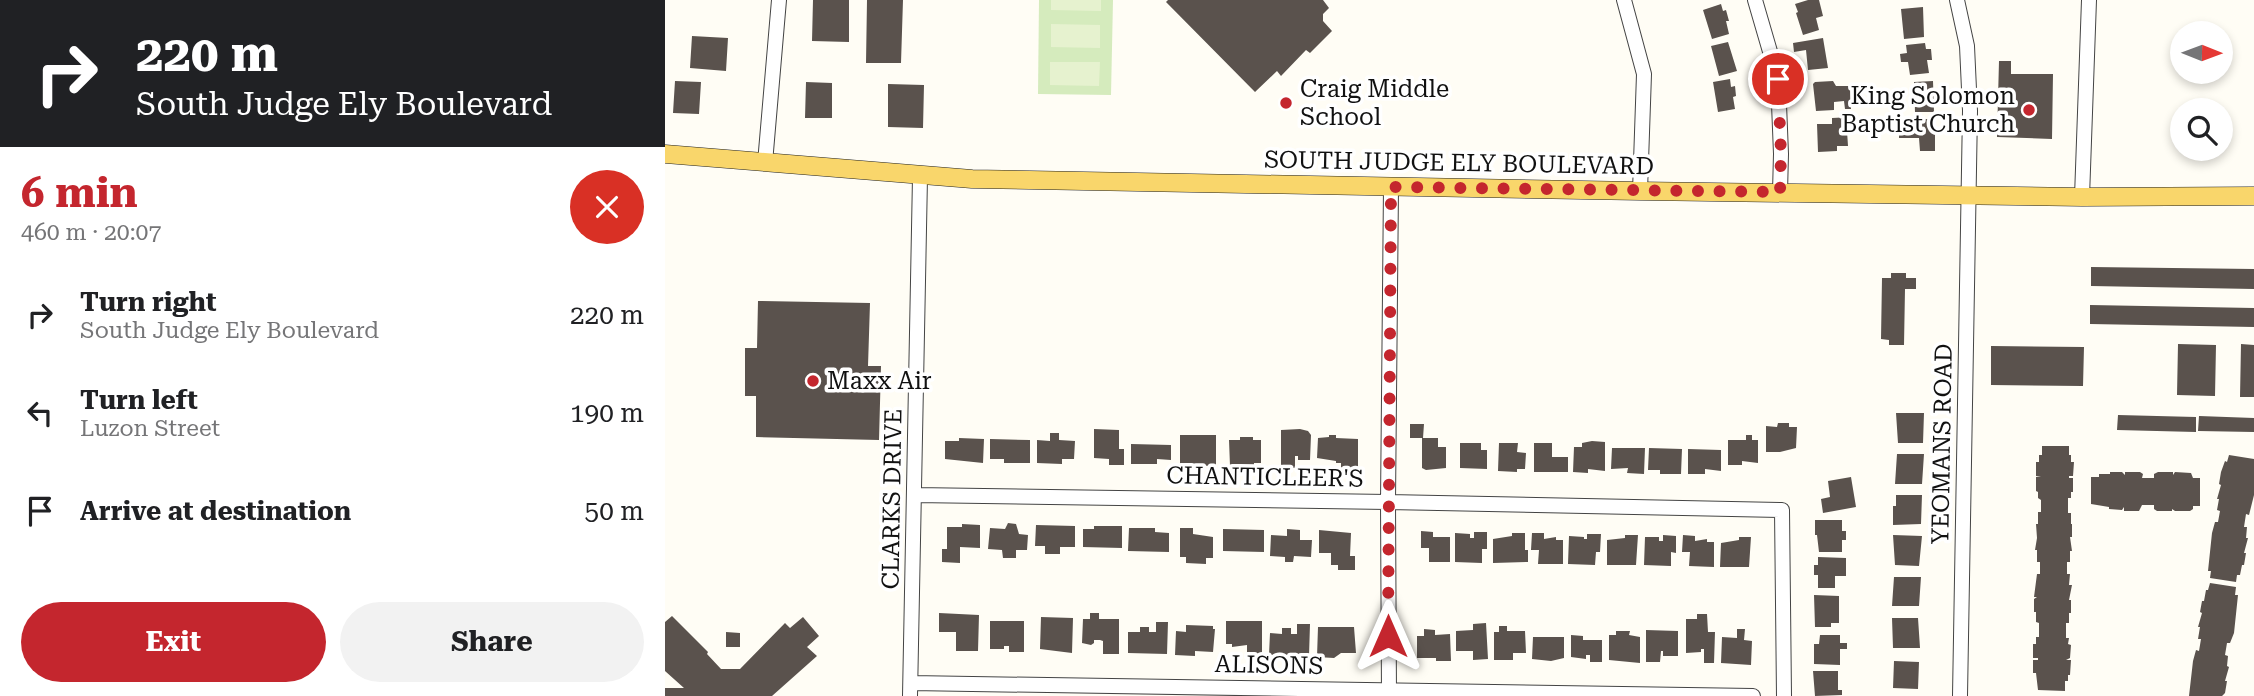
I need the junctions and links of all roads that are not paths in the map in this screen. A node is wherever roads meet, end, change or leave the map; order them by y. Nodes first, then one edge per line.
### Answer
1 (779, 0) edge
2 (1624, 0) edge
3 (1755, 0) edge
4 (1957, 0) edge
5 (2089, 0) edge
6 (665, 155) edge
7 (765, 163) junction
8 (920, 177) junction
9 (1391, 187) junction
10 (1640, 191) junction
11 (1780, 192) junction
12 (1969, 193) junction
13 (2254, 196) edge
14 (2081, 197) junction
15 (915, 495) junction
16 (1388, 502) junction
17 (911, 689) edge
18 (1389, 693) edge
19 (1753, 696) edge
20 (1784, 696) edge
21 (1960, 696) edge

1 - 7 street
2 - 10 street
3 - 11 street
4 - 12 street, YEOMANS ROAD
5 - 14 street
6 - 7 main road, SOUTH JUDGE ELY BOULEVARD
7 - 8 main road, SOUTH JUDGE ELY BOULEVARD
8 - 9 main road, SOUTH JUDGE ELY BOULEVARD
8 - 15 street, CLARKS DRIVE
9 - 10 main road, SOUTH JUDGE ELY BOULEVARD
9 - 16 street
10 - 11 main road, SOUTH JUDGE ELY BOULEVARD
11 - 12 main road, SOUTH JUDGE ELY BOULEVARD
12 - 14 main road, SOUTH JUDGE ELY BOULEVARD
12 - 21 street, YEOMANS ROAD
13 - 14 main road, SOUTH JUDGE ELY BOULEVARD
15 - 16 street, CHANTICLEER'S
15 - 17 street, CLARKS DRIVE
16 - 18 street
16 - 20 street, CHANTICLEER'S
17 - 18 street, ALISONS
18 - 19 street, ALISONS

